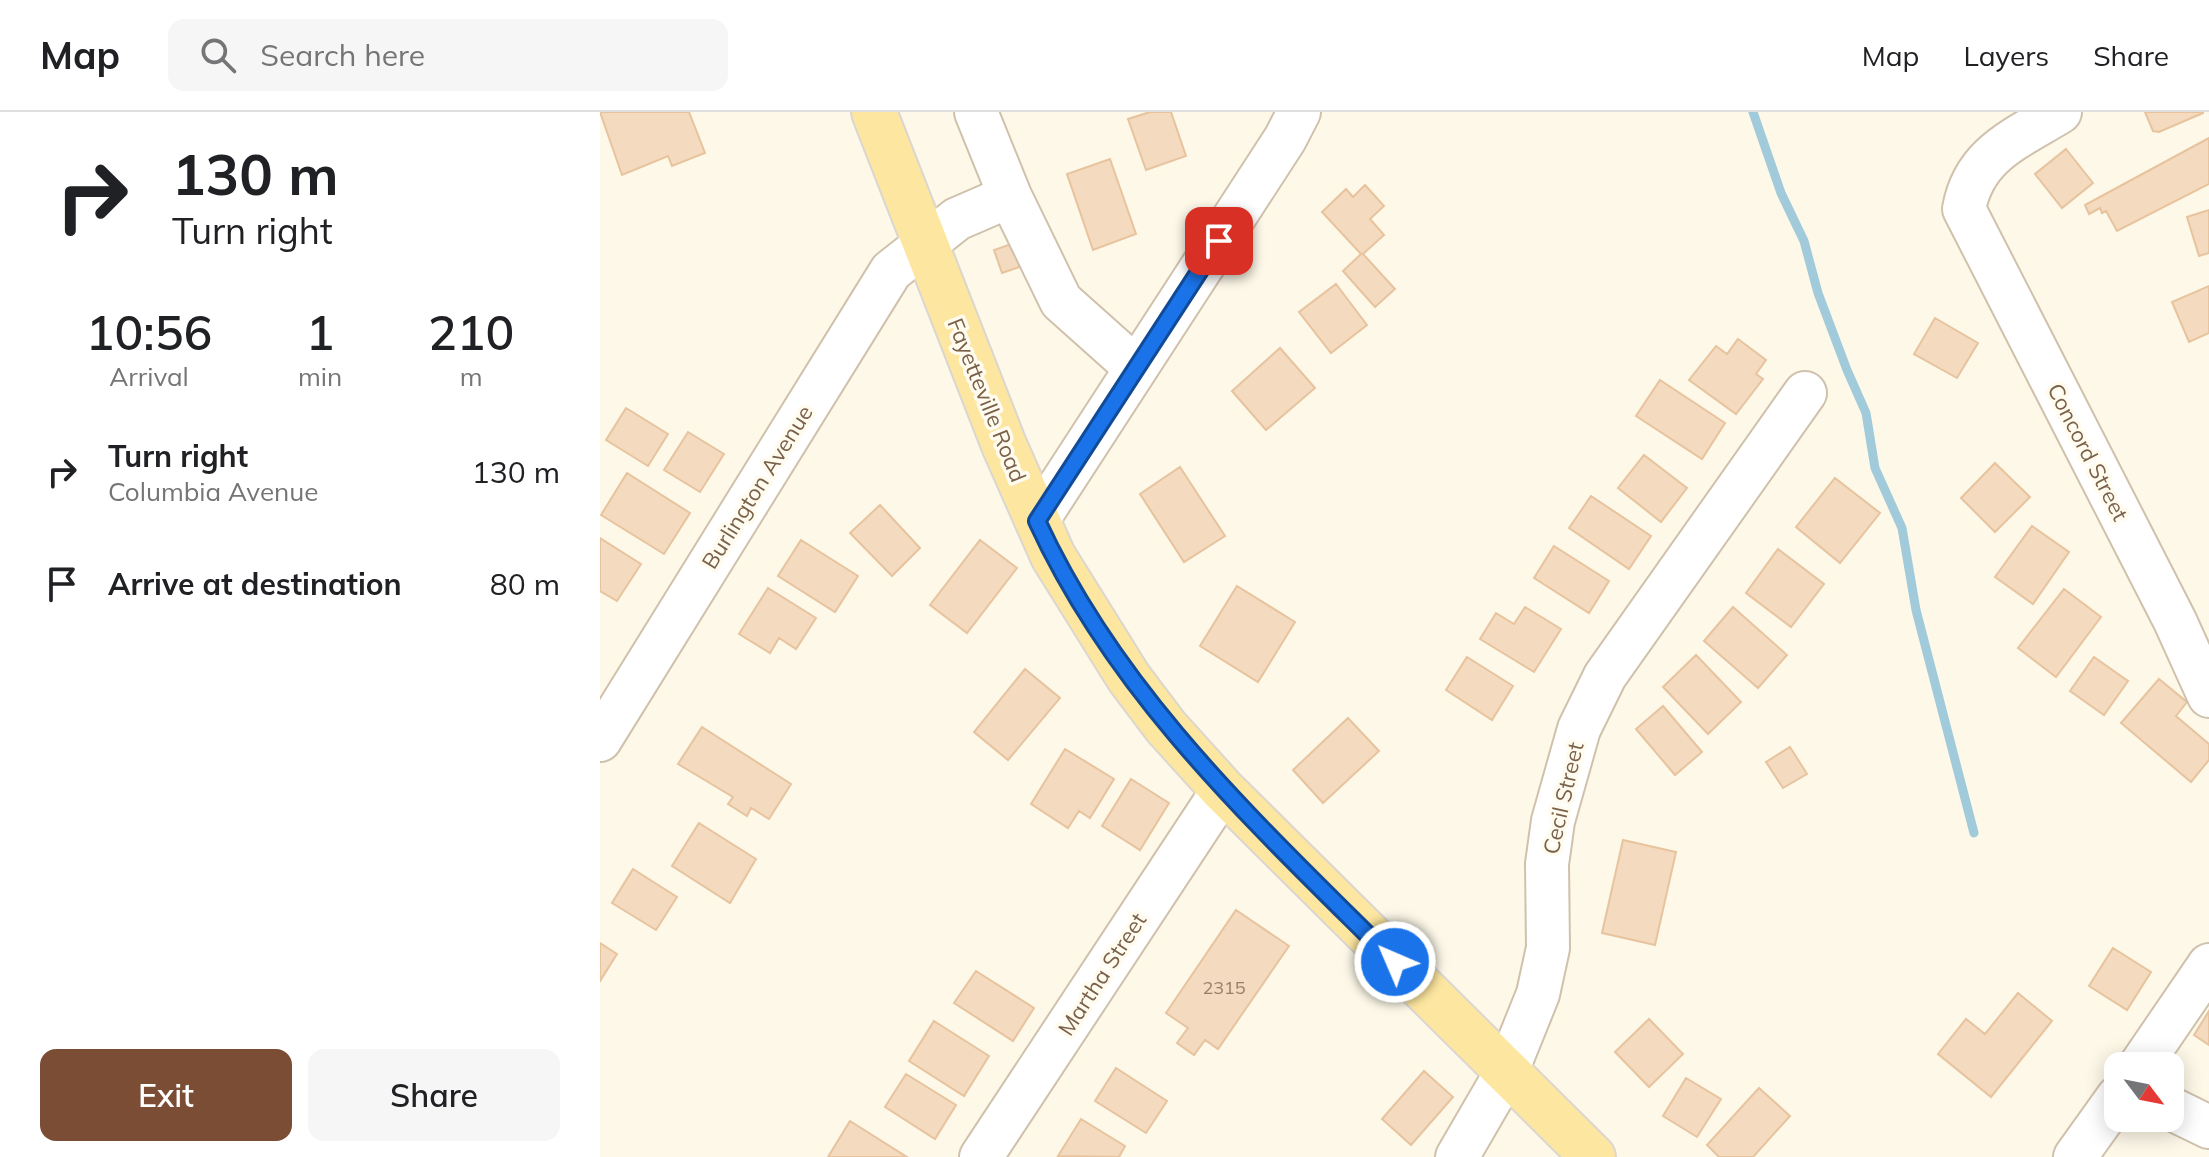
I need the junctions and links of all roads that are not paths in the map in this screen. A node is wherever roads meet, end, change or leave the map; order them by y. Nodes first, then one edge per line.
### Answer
1 (874, 112) edge
2 (976, 112) edge
3 (1299, 112) edge
4 (2060, 112) edge
5 (1010, 196) junction
6 (925, 244) junction
7 (1136, 368) junction
8 (1805, 393) dead end
9 (1037, 521) junction
10 (2209, 696) edge
11 (600, 740) edge
12 (1223, 790) junction
13 (2209, 965) edge
14 (2150, 1052) edge
15 (1507, 1071) junction
16 (2184, 1115) edge
17 (2104, 1117) edge
18 (2209, 1127) edge
19 (981, 1157) edge
20 (1457, 1157) edge
21 (1593, 1157) edge
22 (2075, 1157) edge

1 - 6 main road, Fayetteville Road
2 - 5 street
3 - 7 street
4 - 10 street, Concord Street
5 - 6 street, Burlington Avenue
5 - 7 street
6 - 9 main road, Fayetteville Road
6 - 11 street, Burlington Avenue
7 - 9 street
8 - 15 street, Cecil Street
9 - 12 main road, Fayetteville Road
12 - 15 main road, Fayetteville Road
12 - 19 street, Martha Street
13 - 14 street
15 - 20 street, Cecil Street
15 - 21 main road, Fayetteville Road
16 - 18 street
17 - 22 street

